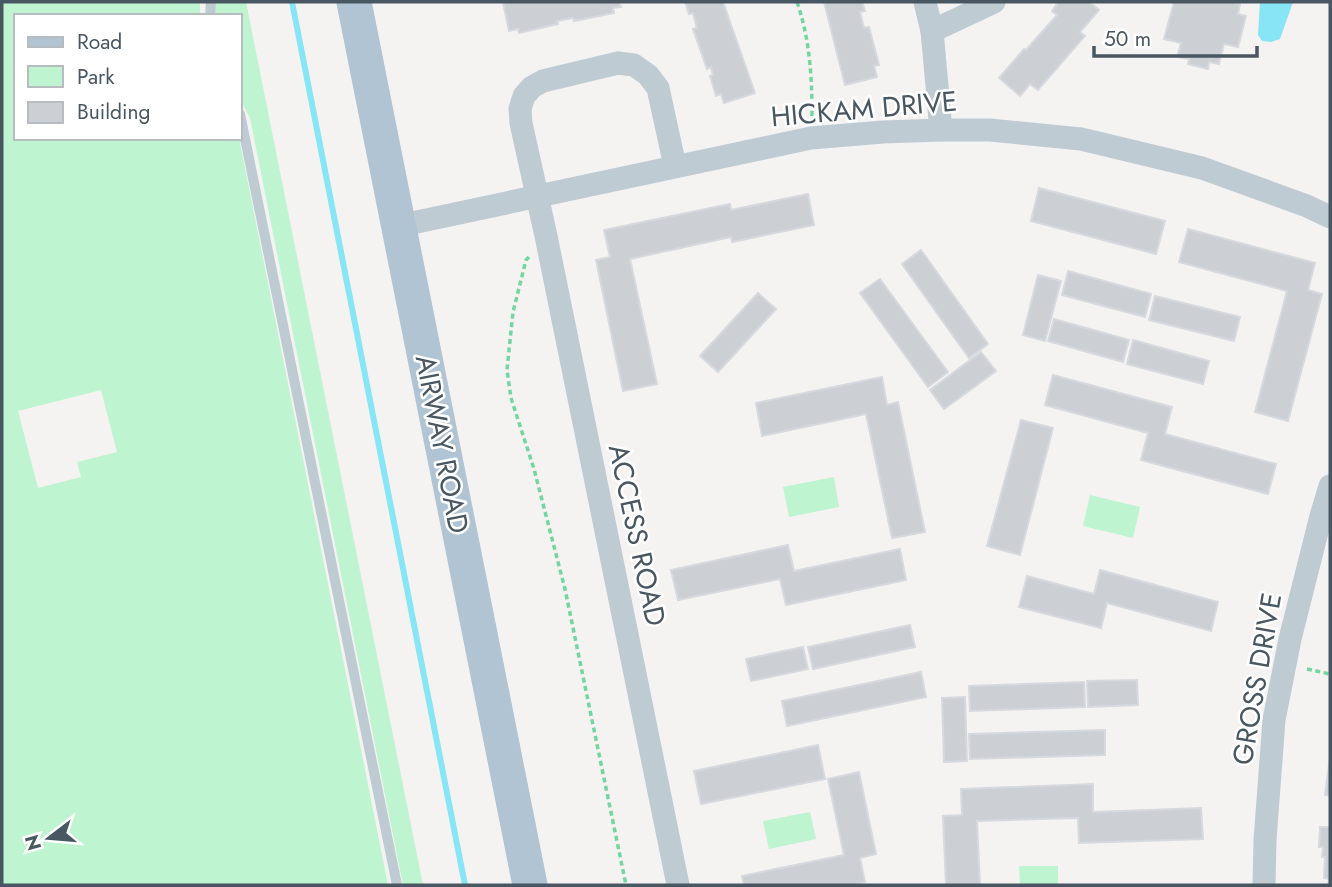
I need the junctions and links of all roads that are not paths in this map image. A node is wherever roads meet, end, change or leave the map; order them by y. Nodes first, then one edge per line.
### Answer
1 (354, 2) edge
2 (925, 2) edge
3 (994, 2) edge
4 (932, 31) junction
5 (242, 124) edge
6 (941, 130) junction
7 (675, 166) junction
8 (537, 197) junction
9 (1330, 217) edge
10 (398, 226) junction
11 (1330, 486) edge
12 (397, 885) edge
13 (530, 885) edge
14 (678, 885) edge
15 (1264, 885) edge

1 - 10 main road, AIRWAY ROAD
2 - 4 street
3 - 4 street
4 - 6 street
5 - 12 lane
6 - 7 street, HICKAM DRIVE
6 - 9 street, HICKAM DRIVE
7 - 8 street, HICKAM DRIVE
7 - 8 street, ACCESS ROAD
8 - 10 street, HICKAM DRIVE
8 - 14 street, ACCESS ROAD
10 - 13 main road, AIRWAY ROAD
11 - 15 street, GROSS DRIVE

